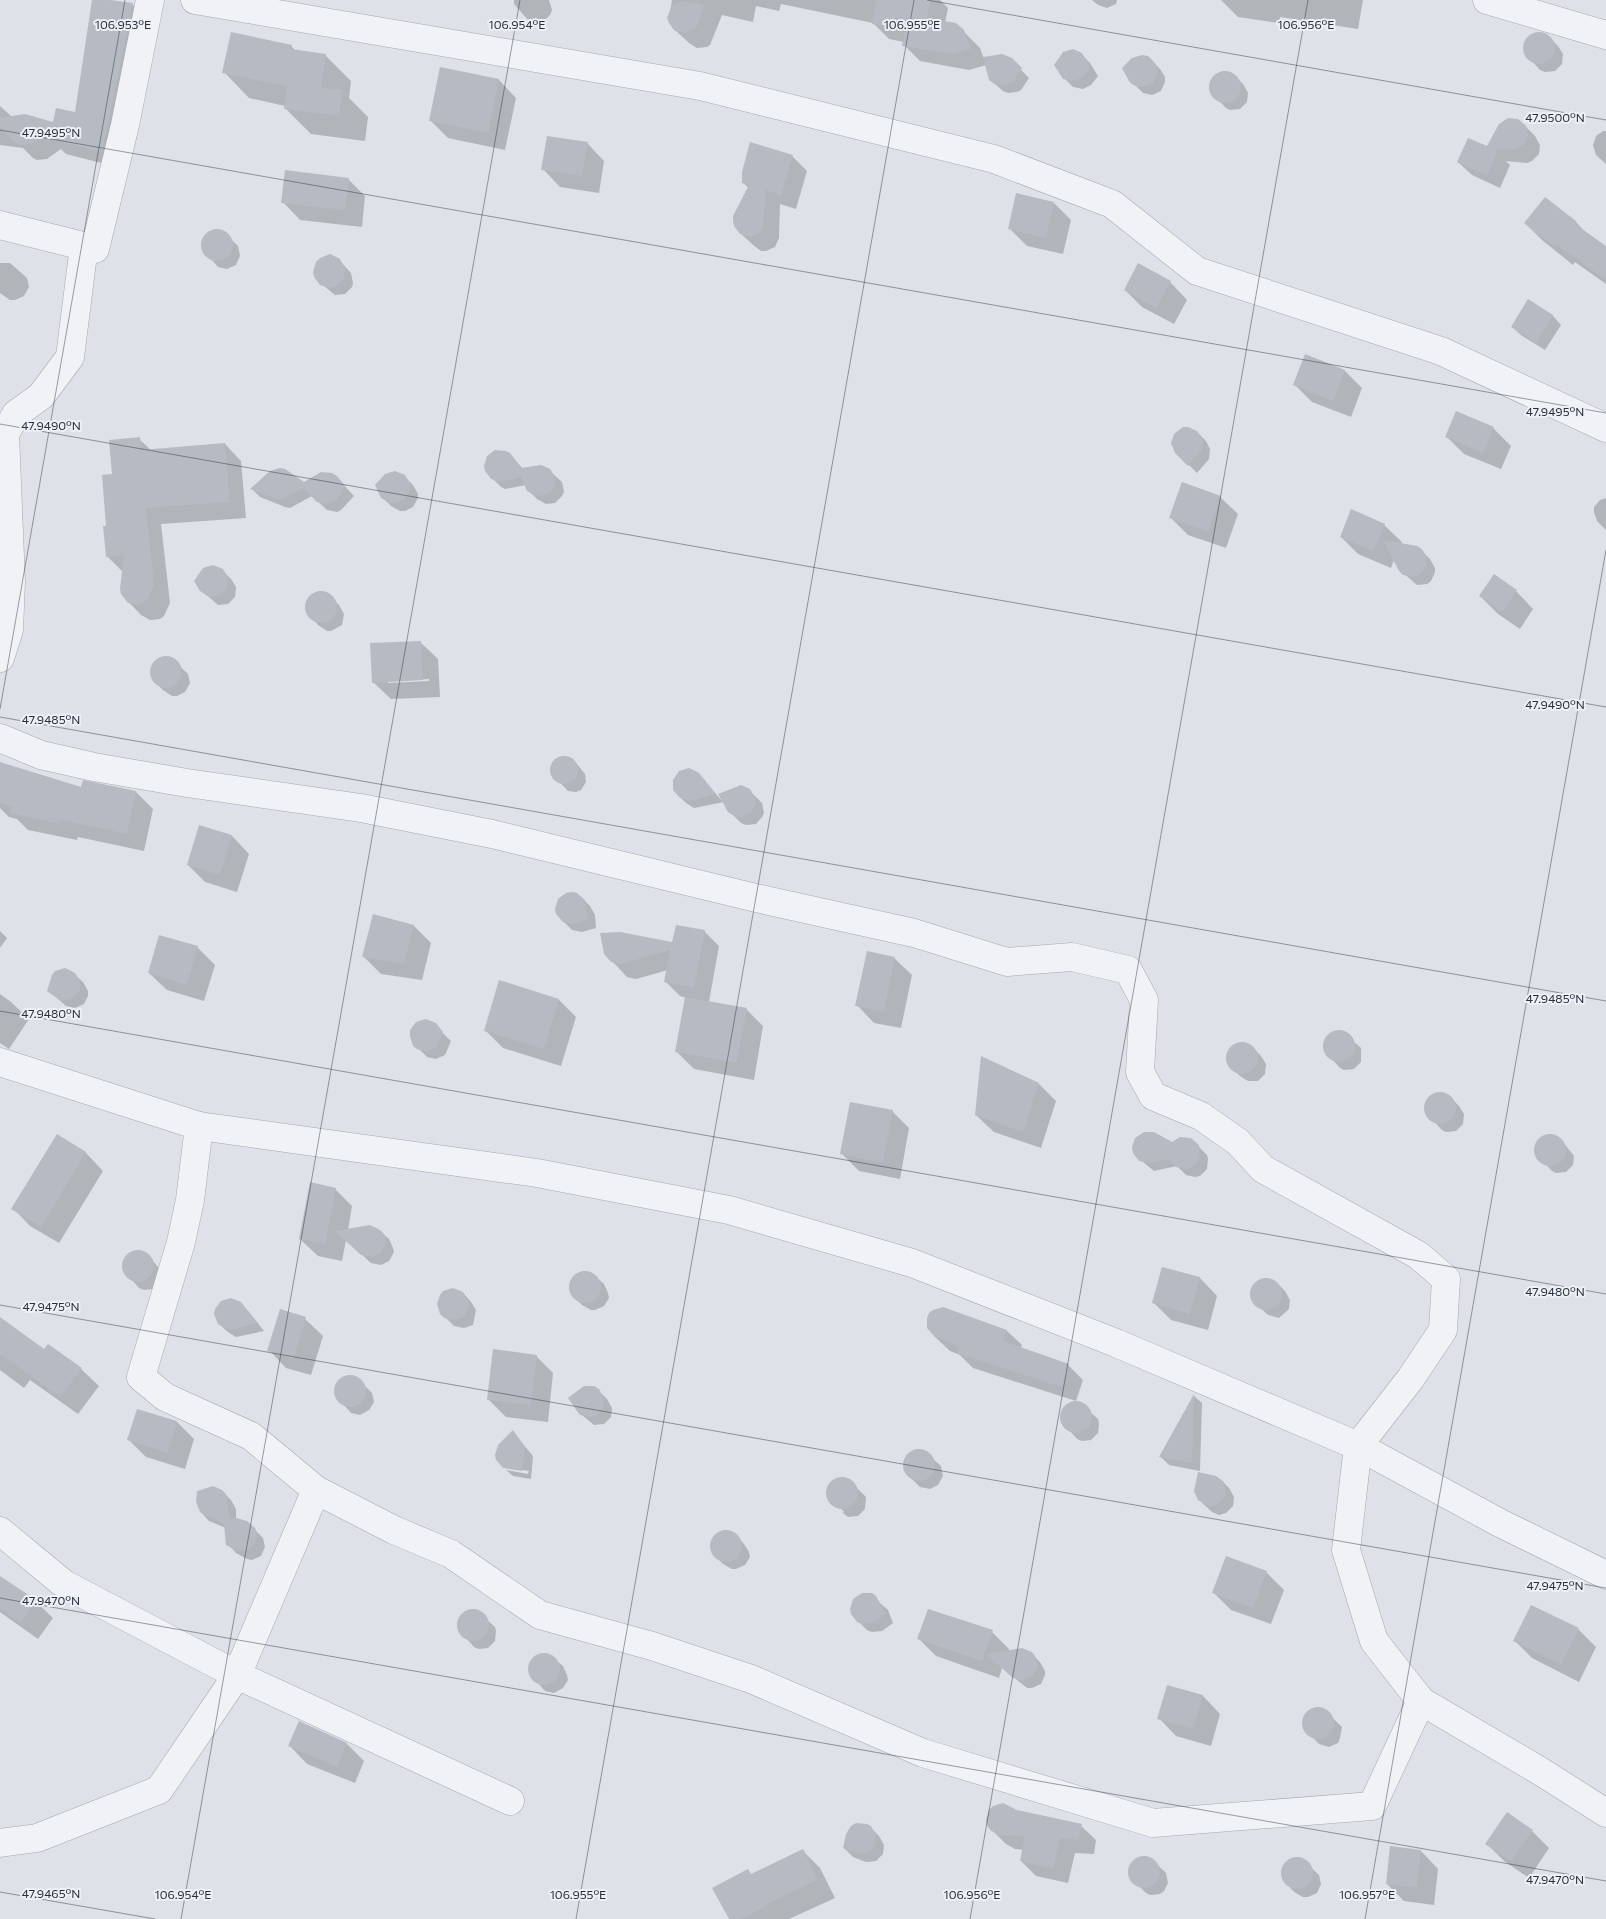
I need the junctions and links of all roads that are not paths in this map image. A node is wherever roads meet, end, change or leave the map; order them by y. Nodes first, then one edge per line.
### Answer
1 (150, 0) edge
2 (195, 0) edge
3 (1487, 0) edge
4 (1606, 35) edge
5 (0, 225) edge
6 (84, 246) junction
7 (1606, 428) edge
8 (0, 658) edge
9 (0, 738) edge
10 (0, 1062) edge
11 (200, 1126) junction
12 (1358, 1446) junction
13 (316, 1490) junction
14 (0, 1531) edge
15 (1606, 1575) edge
16 (237, 1675) junction
17 (1421, 1701) junction
18 (510, 1801) dead end
19 (1606, 1813) edge
20 (0, 1843) edge

1 - 6 street
2 - 7 street
3 - 4 street
5 - 6 street
6 - 8 street
9 - 12 street
10 - 11 street
11 - 12 street
11 - 13 street
12 - 15 street
12 - 17 street
13 - 16 street
13 - 17 street
14 - 16 street
16 - 18 street
16 - 20 street
17 - 19 street

